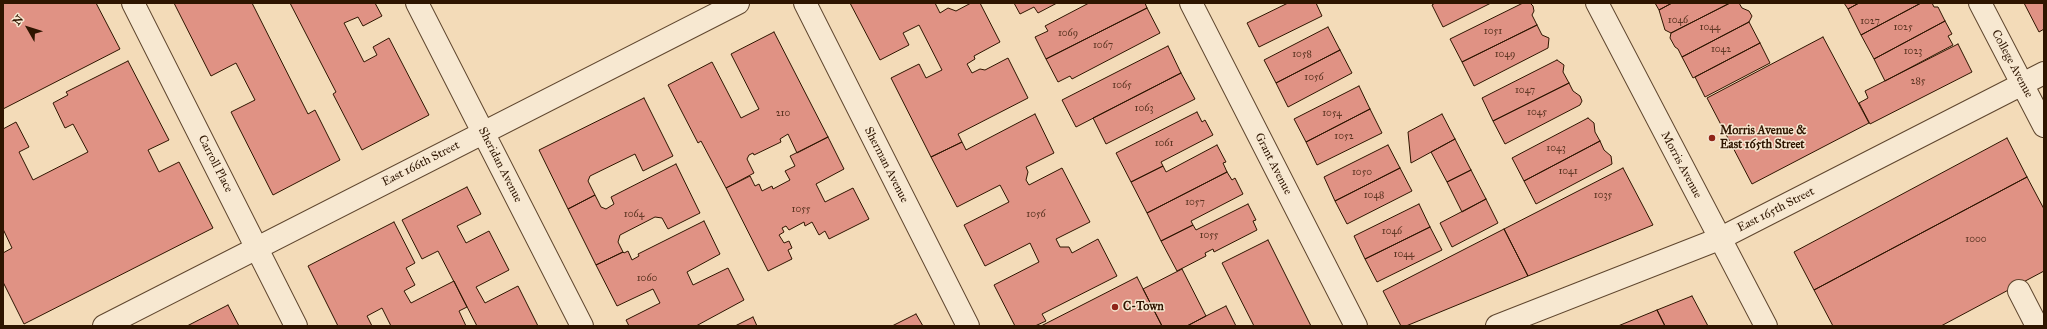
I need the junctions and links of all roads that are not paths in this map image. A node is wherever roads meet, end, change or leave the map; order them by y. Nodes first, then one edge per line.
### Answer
1 (133, 3) edge
2 (418, 3) edge
3 (738, 3) edge
4 (805, 3) edge
5 (1191, 3) edge
6 (1597, 3) edge
7 (1980, 3) edge
8 (2044, 73) edge
9 (2023, 84) junction
10 (2044, 126) edge
11 (483, 133) junction
12 (1719, 239) junction
13 (257, 248) junction
14 (2019, 291) dead end
15 (104, 326) edge
16 (296, 326) edge
17 (582, 326) edge
18 (968, 326) edge
19 (1356, 326) edge
20 (1498, 326) edge
21 (1766, 326) edge
22 (2037, 326) edge

1 - 13 street, Carroll Place
2 - 11 street, Sheridan Avenue
3 - 11 street, East 166th Street
4 - 18 street, Sherman Avenue
5 - 19 street, Grant Avenue
6 - 12 street, Morris Avenue
7 - 9 street, College Avenue
8 - 9 street, East 165th Street
9 - 10 street, College Avenue
9 - 12 street, East 165th Street
11 - 13 street, East 166th Street
11 - 17 street, Sheridan Avenue
12 - 20 street, East 165th Street
12 - 21 street, Morris Avenue
13 - 15 street, East 166th Street
13 - 16 street, Carroll Place
14 - 22 street

